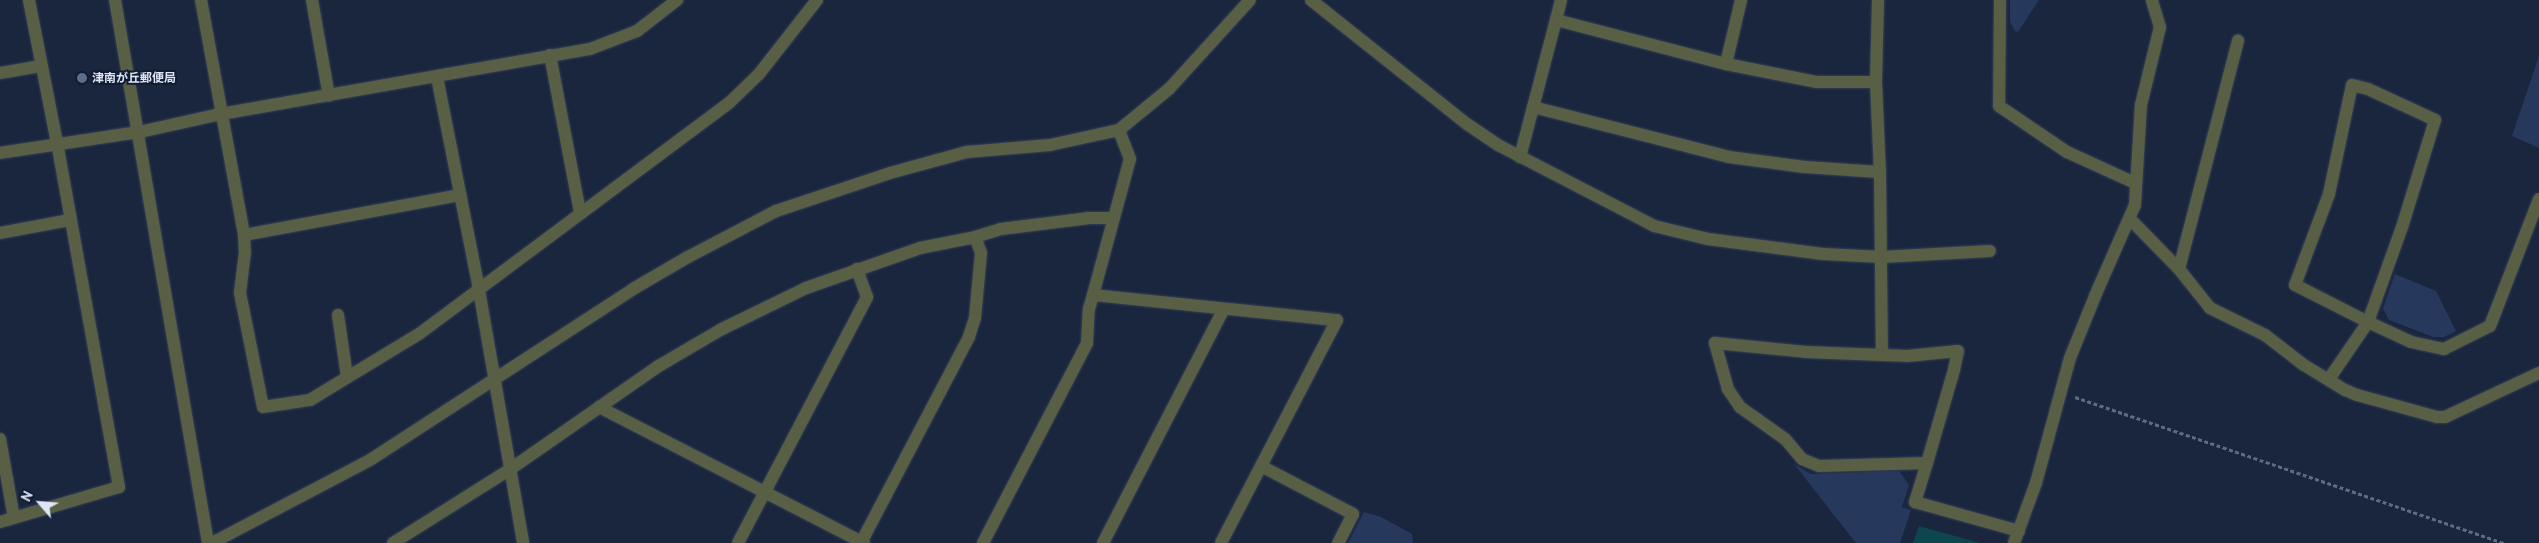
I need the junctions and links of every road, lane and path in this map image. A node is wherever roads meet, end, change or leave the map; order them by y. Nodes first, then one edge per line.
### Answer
1 (29, 0) edge
2 (115, 0) edge
3 (201, 0) edge
4 (312, 0) edge
5 (677, 0) edge
6 (817, 0) edge
7 (1250, 0) edge
8 (1312, 0) edge
9 (1561, 0) edge
10 (1741, 0) edge
11 (1878, 0) edge
12 (2000, 0) edge
13 (2152, 0) edge
14 (1556, 20) junction
15 (2238, 42) dead end
16 (550, 55) junction
17 (1726, 64) junction
18 (41, 66) junction
19 (0, 73) edge
20 (437, 77) junction
21 (1876, 82) junction
22 (329, 96) junction
23 (1534, 107) junction
24 (222, 114) junction
25 (1119, 130) junction
26 (139, 132) junction
27 (57, 143) junction
28 (0, 153) edge
29 (1520, 158) junction
30 (1880, 172) junction
31 (2135, 183) junction
32 (460, 195) junction
33 (2538, 205) edge
34 (580, 212) junction
35 (1112, 218) junction
36 (2130, 219) junction
37 (70, 220) junction
38 (0, 233) edge
39 (244, 235) junction
40 (975, 237) junction
41 (1990, 251) dead end
42 (1882, 256) junction
43 (857, 269) junction
44 (2178, 269) junction
45 (479, 290) junction
46 (1093, 294) junction
47 (1224, 309) junction
48 (338, 315) dead end
49 (2368, 322) junction
50 (1882, 356) junction
51 (2539, 372) edge
52 (347, 377) junction
53 (2329, 379) junction
54 (493, 380) junction
55 (2061, 392) junction
56 (598, 407) junction
57 (0, 439) edge
58 (1927, 463) junction
59 (1261, 466) junction
60 (509, 470) junction
61 (763, 492) junction
62 (14, 518) junction
63 (0, 522) edge
64 (2017, 537) edge
65 (406, 540) edge
66 (208, 543) edge
67 (212, 543) edge
68 (393, 543) edge
69 (523, 543) edge
70 (738, 543) edge
71 (862, 543) edge
72 (983, 543) edge
73 (1103, 543) edge
74 (1221, 543) edge
75 (1338, 543) edge
76 (2505, 543) edge

1 - 18 street
2 - 26 street
3 - 24 street
4 - 22 street
5 - 16 street
6 - 34 street
7 - 25 street
8 - 29 street
9 - 14 street
10 - 17 street
11 - 21 street
12 - 31 street
13 - 31 street
14 - 17 street
14 - 23 street
15 - 44 street
16 - 20 street
16 - 34 street
17 - 21 street
18 - 19 street
18 - 27 street
20 - 22 street
20 - 32 street
21 - 30 street
22 - 24 street
23 - 29 street
23 - 30 street
24 - 26 street
24 - 39 street
25 - 35 street
25 - 54 street
26 - 27 street
26 - 66 street
27 - 28 street
27 - 37 street
29 - 42 street
30 - 42 street
31 - 36 street
32 - 39 street
32 - 45 street
33 - 49 street
34 - 45 street
35 - 40 street
35 - 46 street
36 - 44 street
36 - 55 street
37 - 38 street
37 - 62 street
39 - 52 street
40 - 43 street
40 - 71 street
41 - 42 street
42 - 50 street
43 - 56 street
43 - 61 street
44 - 53 street
45 - 52 street
45 - 54 street
46 - 47 street
46 - 72 street
47 - 59 street
47 - 73 street
48 - 52 street
49 - 49 street
49 - 53 street
50 - 58 street
50 - 58 street
51 - 53 street
54 - 60 street
54 - 67 street
55 - 64 street
55 - 76 path
56 - 60 street
56 - 61 street
57 - 62 street
58 - 64 street
59 - 74 street
59 - 75 street
60 - 65 street
60 - 69 street
61 - 70 street
61 - 71 street
62 - 63 street
65 - 68 street

